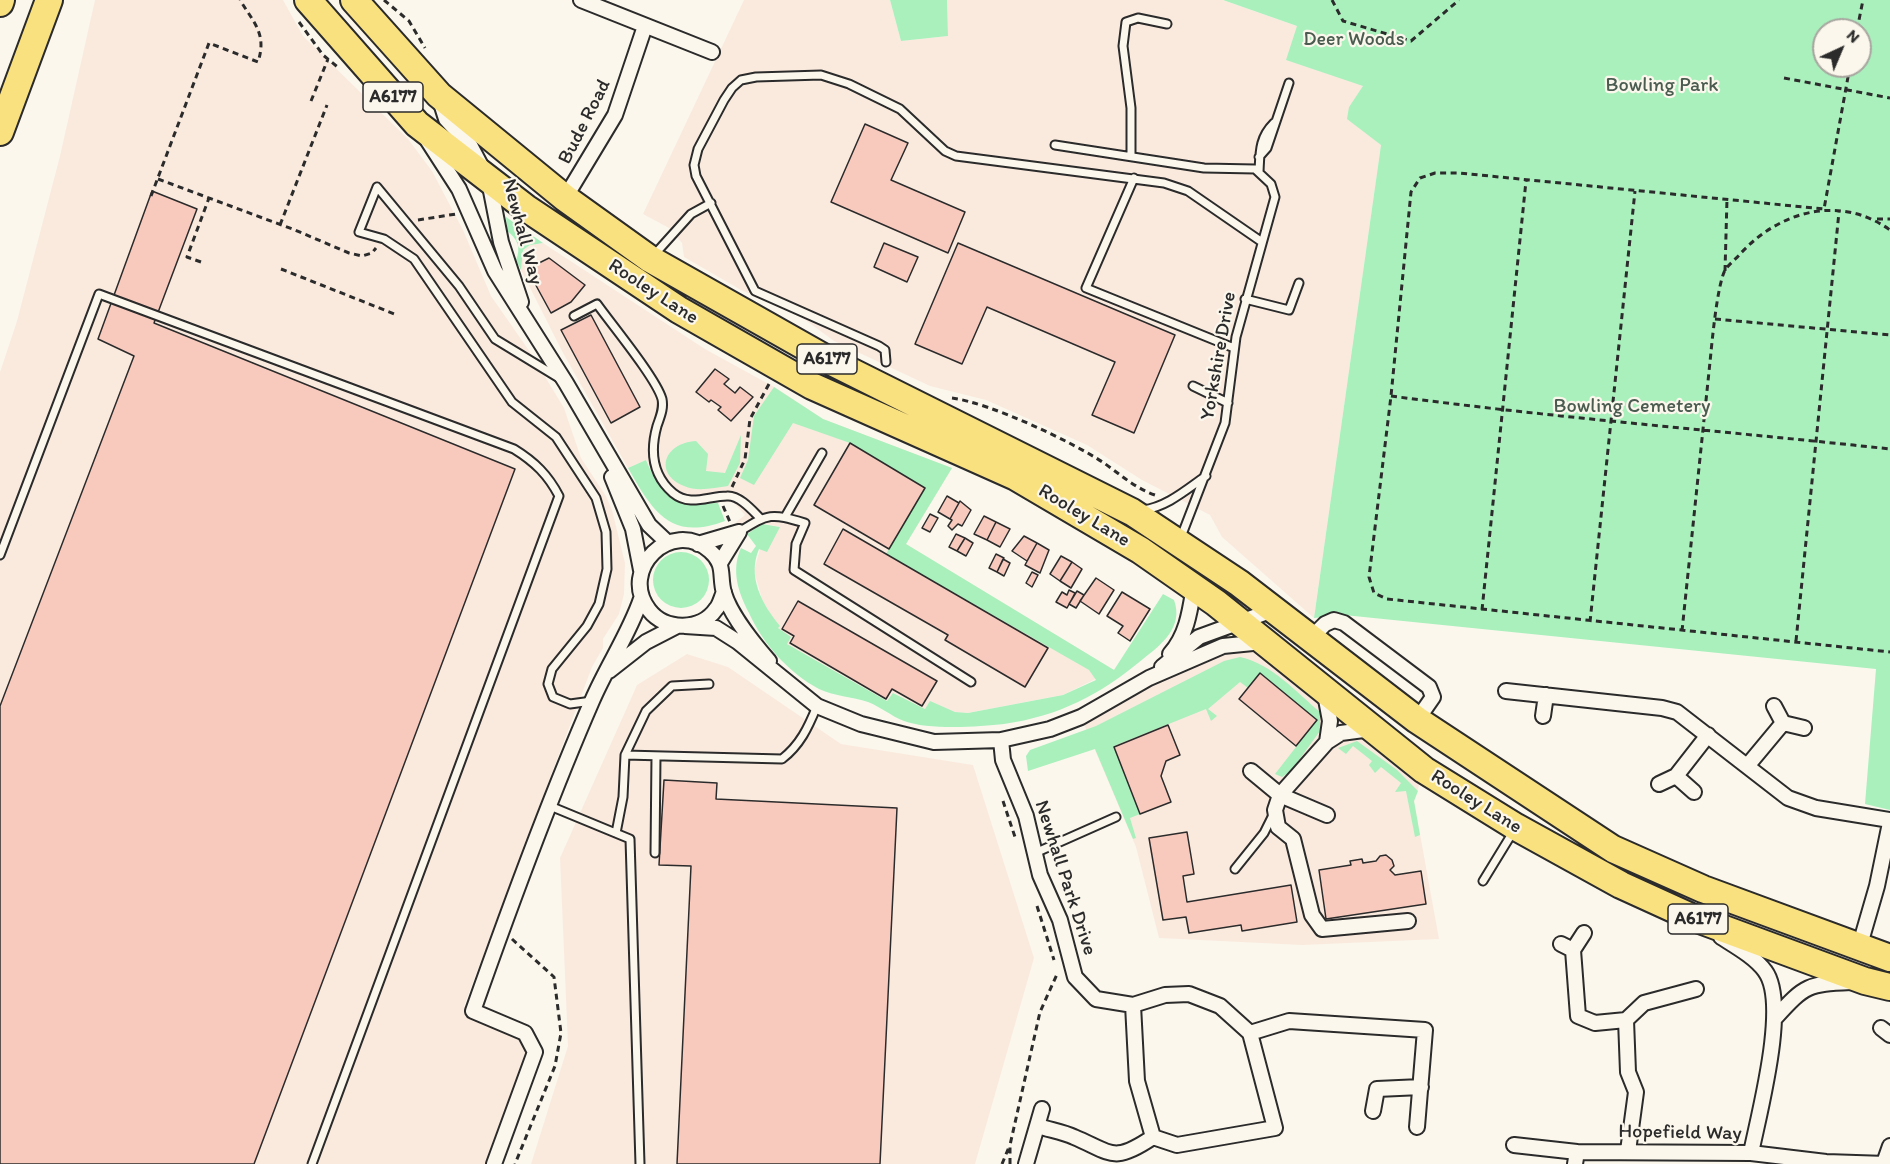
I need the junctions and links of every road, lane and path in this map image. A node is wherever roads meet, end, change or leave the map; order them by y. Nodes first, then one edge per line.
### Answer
1 (49, 0) edge
2 (240, 0) edge
3 (354, 0) edge
4 (581, 0) edge
5 (1332, 0) edge
6 (1459, 0) edge
7 (1863, 0) edge
8 (302, 8) edge
9 (1859, 18) edge
10 (1167, 24) dead end
11 (645, 26) junction
12 (712, 52) dead end
13 (328, 59) junction
14 (342, 70) dead end
15 (1784, 78) dead end
16 (1848, 78) edge
17 (1289, 83) dead end
18 (1845, 90) junction
19 (439, 96) junction
20 (1890, 98) edge
21 (311, 101) dead end
22 (327, 105) dead end
23 (417, 124) junction
24 (0, 132) edge
25 (1055, 145) dead end
26 (1131, 155) junction
27 (1259, 172) junction
28 (1134, 178) junction
29 (158, 179) junction
30 (1526, 181) junction
31 (489, 182) junction
32 (1635, 191) junction
33 (151, 196) dead end
34 (209, 198) junction
35 (565, 198) junction
36 (1727, 199) junction
37 (711, 203) junction
38 (454, 205) dead end
39 (1824, 209) junction
40 (1839, 212) junction
41 (1875, 219) junction
42 (1890, 219) edge
43 (405, 222) junction
44 (280, 225) junction
45 (1890, 230) edge
46 (384, 239) junction
47 (1262, 242) junction
48 (650, 259) junction
49 (201, 262) dead end
50 (281, 269) dead end
51 (1725, 271) junction
52 (1299, 283) dead end
53 (1245, 299) junction
54 (397, 315) dead end
55 (574, 316) dead end
56 (1715, 319) junction
57 (527, 321) junction
58 (1826, 328) junction
59 (1890, 335) edge
60 (1234, 348) junction
61 (886, 362) dead end
62 (770, 382) dead end
63 (566, 383) junction
64 (1193, 386) dead end
65 (1392, 396) junction
66 (1228, 403) junction
67 (581, 410) junction
68 (1503, 410) junction
69 (1612, 421) junction
70 (1704, 429) junction
71 (1816, 441) junction
72 (1890, 449) edge
73 (822, 453) dead end
74 (1206, 476) junction
75 (728, 495) junction
76 (1132, 512) junction
77 (784, 517) junction
78 (760, 518) junction
79 (737, 533) junction
80 (667, 542) junction
81 (1173, 543) junction
82 (698, 544) junction
83 (0, 555) edge
84 (720, 563) junction
85 (641, 570) junction
86 (1194, 586) junction
87 (724, 592) junction
88 (641, 599) junction
89 (1273, 610) junction
90 (1482, 610) junction
91 (1239, 621) junction
92 (1590, 622) junction
93 (681, 626) junction
94 (1682, 631) junction
95 (1310, 639) junction
96 (1796, 641) junction
97 (1263, 642) junction
98 (1890, 652) edge
99 (604, 674) junction
100 (1149, 678) junction
101 (971, 682) dead end
102 (709, 684) dead end
103 (1506, 691) dead end
104 (1325, 692) junction
105 (799, 694) junction
106 (1546, 695) junction
107 (592, 701) junction
108 (817, 706) junction
109 (1774, 706) dead end
110 (1543, 716) dead end
111 (1417, 720) junction
112 (1783, 723) junction
113 (1804, 728) dead end
114 (1372, 729) junction
115 (1707, 735) junction
116 (1001, 740) junction
117 (1327, 742) junction
118 (625, 755) junction
119 (656, 756) junction
120 (1748, 765) junction
121 (1251, 771) dead end
122 (1676, 776) junction
123 (1659, 784) dead end
124 (1694, 792) dead end
125 (1001, 795) dead end
126 (1280, 795) junction
127 (550, 806) junction
128 (1275, 810) junction
129 (1327, 815) dead end
130 (1116, 817) dead end
131 (1890, 821) edge
132 (1516, 827) junction
133 (616, 833) junction
134 (1019, 851) dead end
135 (655, 853) dead end
136 (1035, 853) junction
137 (1235, 869) dead end
138 (1483, 881) dead end
139 (1037, 906) dead end
140 (1689, 916) junction
141 (1408, 921) dead end
142 (1584, 933) dead end
143 (1859, 948) junction
144 (1890, 958) edge
145 (1865, 981) junction
146 (1890, 987) edge
147 (1696, 989) dead end
148 (1133, 1005) junction
149 (1776, 1017) junction
150 (1626, 1020) junction
151 (1250, 1033) junction
152 (1421, 1087) junction
153 (1042, 1110) dead end
154 (1373, 1110) dead end
155 (1038, 1126) junction
156 (1417, 1127) dead end
157 (1153, 1137) junction
158 (1010, 1145) junction
159 (1514, 1145) dead end
160 (1890, 1146) edge
161 (1628, 1150) junction
162 (1751, 1153) junction
163 (1576, 1158) edge
164 (1826, 1163) edge
165 (1885, 1163) edge
166 (312, 1164) edge
167 (494, 1164) edge
168 (640, 1164) edge
169 (1002, 1164) edge
170 (1010, 1164) edge
171 (1026, 1164) edge

1 - 24 highway
2 - 29 path
3 - 19 highway, Rooley Lane / A6177
4 - 11 street
5 - 6 path
7 - 9 path
8 - 13 path
8 - 23 highway, Rooley Lane / A6177
10 - 26 lane
11 - 12 street
11 - 35 street, Bude Road
13 - 14 path
13 - 21 path
15 - 18 path
16 - 18 path
17 - 27 lane
18 - 20 path
18 - 39 path
19 - 31 street, Newhall Way
19 - 35 highway, Rooley Lane / A6177
22 - 44 path
23 - 31 highway, Rooley Lane / A6177
23 - 57 street, Newhall Way
25 - 26 lane
26 - 27 lane
27 - 47 lane, Yorkshire Drive
28 - 37 lane
28 - 47 lane
28 - 60 lane
29 - 33 path
29 - 34 path
30 - 32 path
30 - 65 path
30 - 68 path
31 - 57 street, Newhall Way
31 - 86 highway, Rooley Lane / A6177
32 - 36 path
32 - 69 path
34 - 44 path
34 - 49 path
35 - 48 highway, Rooley Lane / A6177
36 - 39 path
36 - 51 path
37 - 48 lane
37 - 61 lane
38 - 43 path
39 - 40 path
39 - 51 path
40 - 41 path
40 - 58 path
41 - 42 path
41 - 45 path
43 - 46 lane
43 - 63 lane
44 - 46 path
46 - 107 lane
47 - 53 lane, Yorkshire Drive
48 - 76 highway, Rooley Lane / A6177
50 - 54 path
51 - 56 path
52 - 53 lane
53 - 60 lane, Yorkshire Drive
55 - 75 lane
56 - 58 path
56 - 70 path
57 - 63 street, Newhall Way
58 - 59 path
58 - 71 path
60 - 66 lane, Yorkshire Drive
62 - 75 path
63 - 67 street, Newhall Way
64 - 66 lane
65 - 68 path
65 - 90 path
66 - 74 lane, Yorkshire Drive
67 - 80 street, Newhall Way
67 - 85 street, Newhall Way
68 - 69 path
68 - 90 path
69 - 70 path
69 - 92 path
70 - 71 path
70 - 94 path
71 - 72 path
71 - 96 path
73 - 77 lane
74 - 76 lane
74 - 81 lane, Yorkshire Drive
75 - 78 lane
75 - 79 path
76 - 81 highway, Rooley Lane / A6177
77 - 78 lane
77 - 101 lane
78 - 79 lane
79 - 82 street
79 - 84 street
80 - 82 street
80 - 85 street
81 - 89 highway, Rooley Lane / A6177
82 - 84 street
83 - 166 lane
84 - 87 street
85 - 88 street, Newhall Way
86 - 91 highway, Rooley Lane / A6177
86 - 100 street
87 - 93 street
87 - 105 street
88 - 93 street
88 - 99 street, Newhall Way
89 - 91 street
89 - 95 highway, Rooley Lane / A6177
90 - 92 path
91 - 97 highway, Rooley Lane / A6177
91 - 100 street
92 - 94 path
93 - 99 street
93 - 105 street
94 - 96 path
95 - 111 highway, Rooley Lane / A6177
95 - 111 street
96 - 98 path
97 - 100 street
97 - 104 highway, Rooley Lane / A6177
99 - 107 street, Newhall Way
100 - 116 street
102 - 118 lane
103 - 106 street
104 - 114 highway, Rooley Lane / A6177
104 - 117 street
105 - 108 street
106 - 110 street
106 - 115 street
107 - 127 street, Newhall Way
108 - 116 street
108 - 119 lane
109 - 112 street
111 - 143 highway, Rooley Lane / A6177
112 - 113 street
112 - 120 street
114 - 117 street
114 - 132 highway, Rooley Lane / A6177
115 - 120 street
115 - 122 street
116 - 136 street, Newhall Park Drive
117 - 126 street
118 - 119 lane
118 - 133 lane
119 - 135 lane
120 - 131 street
121 - 126 street
122 - 123 street
122 - 124 street
125 - 134 path
126 - 128 street
126 - 129 street
127 - 133 lane
127 - 167 street, Newhall Way
128 - 137 lane
128 - 141 street
130 - 136 lane
131 - 143 street
132 - 138 lane
132 - 140 highway, Rooley Lane / A6177
133 - 168 lane
136 - 148 street, Newhall Park Drive
139 - 158 path
140 - 145 highway, Rooley Lane / A6177
140 - 149 street, Hopefield Way
142 - 150 street
143 - 144 highway, Rooley Lane / A6177
145 - 146 highway, Rooley Lane / A6177
145 - 149 street
147 - 150 street
148 - 151 street, Newhall Park Drive
148 - 157 street
149 - 162 street, Hopefield Way
150 - 161 street
151 - 152 street
151 - 157 street
152 - 154 street
152 - 156 street
153 - 155 street
155 - 157 street
155 - 171 street
158 - 169 path
158 - 170 path
159 - 163 street, Hopefield Way
160 - 165 street
161 - 162 street, Hopefield Way
161 - 163 street, Hopefield Way
162 - 164 street
164 - 165 street

